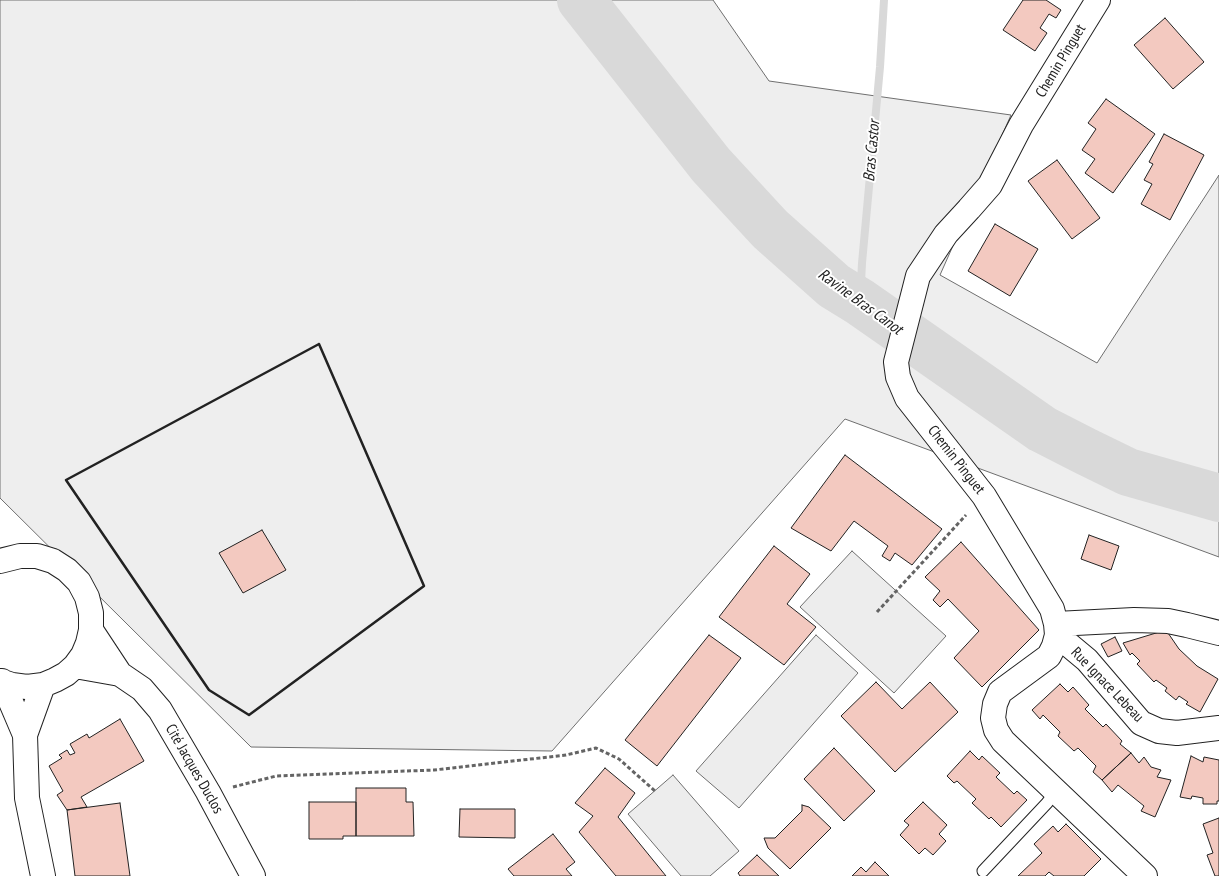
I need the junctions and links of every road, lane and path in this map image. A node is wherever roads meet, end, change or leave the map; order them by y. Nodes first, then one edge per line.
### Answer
1 (1098, 0) edge
2 (984, 496) junction
3 (1, 560) edge
4 (877, 612) dead end
5 (91, 630) junction
6 (1057, 630) junction
7 (1219, 633) edge
8 (75, 666) junction
9 (120, 674) junction
10 (1, 681) edge
11 (43, 685) junction
12 (1219, 728) edge
13 (25, 735) junction
14 (655, 791) dead end
15 (1056, 791) junction
16 (208, 792) junction
17 (983, 871) dead end
18 (44, 876) edge
19 (253, 876) edge
20 (1145, 876) edge

1 - 2 street, Chemin Pinguet
2 - 4 path
2 - 6 street, Chemin Pinguet
3 - 5 street
5 - 8 street
5 - 9 street, Cité Jacques Duclos
6 - 7 street, Rue Ignace Lebeau
6 - 12 street, Rue Ignace Lebeau
6 - 15 street
8 - 9 street, Cité Jacques Duclos
8 - 11 street
9 - 16 street, Cité Jacques Duclos
10 - 11 street
10 - 13 street
11 - 13 street
13 - 18 street
14 - 16 path
15 - 17 lane
15 - 20 street
16 - 19 street, Cité Jacques Duclos

